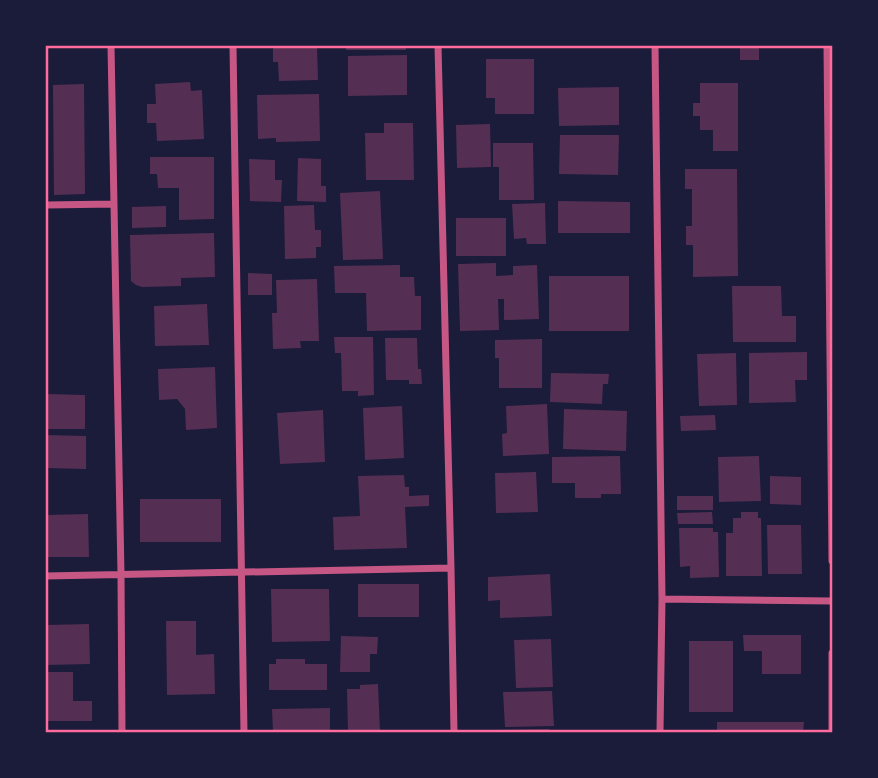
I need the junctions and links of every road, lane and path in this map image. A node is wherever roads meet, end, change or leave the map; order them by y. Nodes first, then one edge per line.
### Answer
1 (111, 46) edge
2 (233, 46) edge
3 (438, 46) edge
4 (655, 46) edge
5 (827, 46) edge
6 (114, 204) junction
7 (46, 205) edge
8 (832, 561) edge
9 (451, 568) junction
10 (242, 572) junction
11 (121, 574) junction
12 (46, 576) edge
13 (662, 599) junction
14 (832, 601) edge
15 (832, 653) edge
16 (122, 733) edge
17 (244, 733) edge
18 (454, 733) edge
19 (660, 733) edge
20 (832, 733) edge

1 - 6 street
2 - 10 street
3 - 9 street
4 - 13 street
5 - 8 street
6 - 7 street
6 - 11 street
9 - 10 street
9 - 18 street
10 - 11 street
10 - 17 street
11 - 12 street
11 - 16 street
13 - 14 street
13 - 19 street
15 - 20 street

